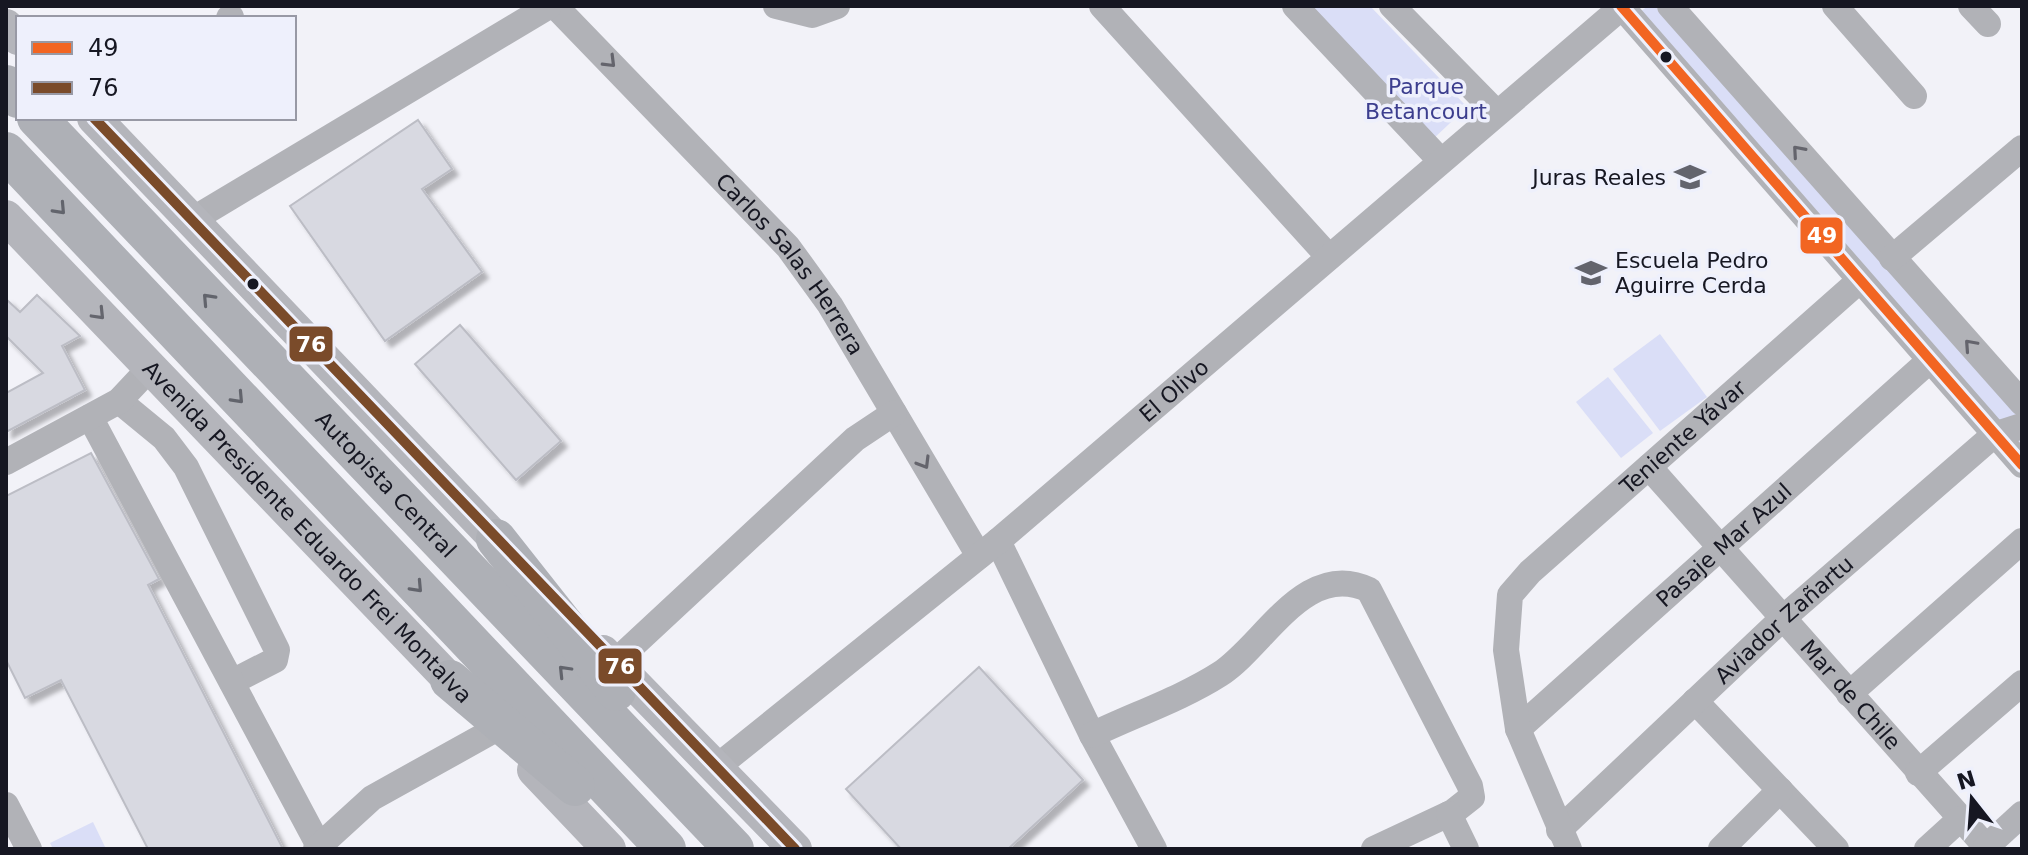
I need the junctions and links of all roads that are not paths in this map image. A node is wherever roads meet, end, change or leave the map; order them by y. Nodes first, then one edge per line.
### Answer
1 (549, 6) edge
2 (555, 6) edge
3 (776, 6) edge
4 (837, 6) edge
5 (1102, 6) edge
6 (1295, 6) edge
7 (1392, 6) edge
8 (1621, 6) edge
9 (1670, 6) edge
10 (1835, 6) edge
11 (1914, 96) dead end
12 (1497, 113) junction
13 (39, 120) edge
14 (96, 120) edge
15 (2022, 148) edge
16 (6, 152) edge
17 (1441, 161) junction
18 (6, 217) edge
19 (192, 220) junction
20 (1329, 257) junction
21 (1892, 258) junction
22 (1859, 281) junction
23 (1929, 361) junction
24 (150, 368) junction
25 (119, 401) junction
26 (2022, 403) edge
27 (894, 413) junction
28 (90, 417) junction
29 (2022, 426) edge
30 (1994, 435) junction
31 (6, 462) edge
32 (2022, 465) edge
33 (1649, 467) junction
34 (496, 539) junction
35 (2022, 541) edge
36 (988, 548) junction
37 (1721, 549) junction
38 (1782, 619) junction
39 (614, 663) junction
40 (450, 680) junction
41 (232, 682) junction
42 (2022, 683) edge
43 (1849, 694) junction
44 (1695, 701) junction
45 (496, 729) junction
46 (1518, 729) junction
47 (1092, 735) junction
48 (717, 767) junction
49 (1918, 773) junction
50 (1780, 790) junction
51 (6, 805) edge
52 (1449, 814) junction
53 (2022, 814) edge
54 (1960, 819) junction
55 (1564, 839) edge
56 (317, 848) edge
57 (1987, 848) edge
58 (29, 849) edge
59 (609, 849) edge
60 (650, 849) edge
61 (666, 849) edge
62 (737, 849) edge
63 (795, 849) edge
64 (1154, 849) edge
65 (1374, 849) edge
66 (1466, 849) edge
67 (1721, 849) edge
68 (1836, 849) edge
69 (1927, 849) edge

1 - 19 street
2 -> 27 street, Carlos Salas Herrera
3 - 4 street
5 - 20 street
6 - 17 street
7 - 12 street
8 - 12 street, El Olivo
8 - 22 street
21 -> 9 street
10 - 11 street
12 - 17 street, El Olivo
62 -> 13 highway, Autopista Central
14 - 19 main road
15 - 21 street
16 -> 61 highway
17 - 20 street, El Olivo
18 -> 24 main road, Avenida Presidente Eduardo Frei Montalva
19 - 34 main road
20 - 36 street, El Olivo
26 -> 21 street
22 - 23 street
22 - 33 street, Teniente Yávar
23 - 30 street
23 - 37 street, Pasaje Mar Azul
24 - 25 street
24 - 40 main road, Avenida Presidente Eduardo Frei Montalva
25 - 28 street
25 - 41 street
27 -> 36 street, Carlos Salas Herrera
27 - 39 street
28 - 31 street
28 - 41 street
29 - 30 street, Aviador Zañartu
30 - 32 street
30 - 38 street, Aviador Zañartu
33 - 37 street, Mar de Chile
33 - 46 street, Teniente Yávar
34 - 39 main road
34 - 62 highway
35 - 43 street
36 - 47 street, Carlos Salas Herrera
36 - 48 street, El Olivo
37 - 38 street, Mar de Chile
37 - 46 street, Pasaje Mar Azul
38 - 43 street, Mar de Chile
38 - 44 street, Aviador Zañartu
39 - 48 main road
40 - 45 main road, Avenida Presidente Eduardo Frei Montalva
40 - 60 highway
41 - 56 street
42 - 49 street
43 - 49 street, Mar de Chile
44 - 50 street
44 - 55 street, Aviador Zañartu
45 - 56 street
45 - 59 main road, Avenida Presidente Eduardo Frei Montalva
46 - 55 street
47 - 52 street
47 - 64 street, Carlos Salas Herrera
48 - 63 main road
49 - 54 street, Mar de Chile
50 - 67 street
50 - 68 street
51 - 58 street
52 - 65 street
52 - 66 street
53 - 57 street
54 - 57 street, Mar de Chile
54 - 69 street

